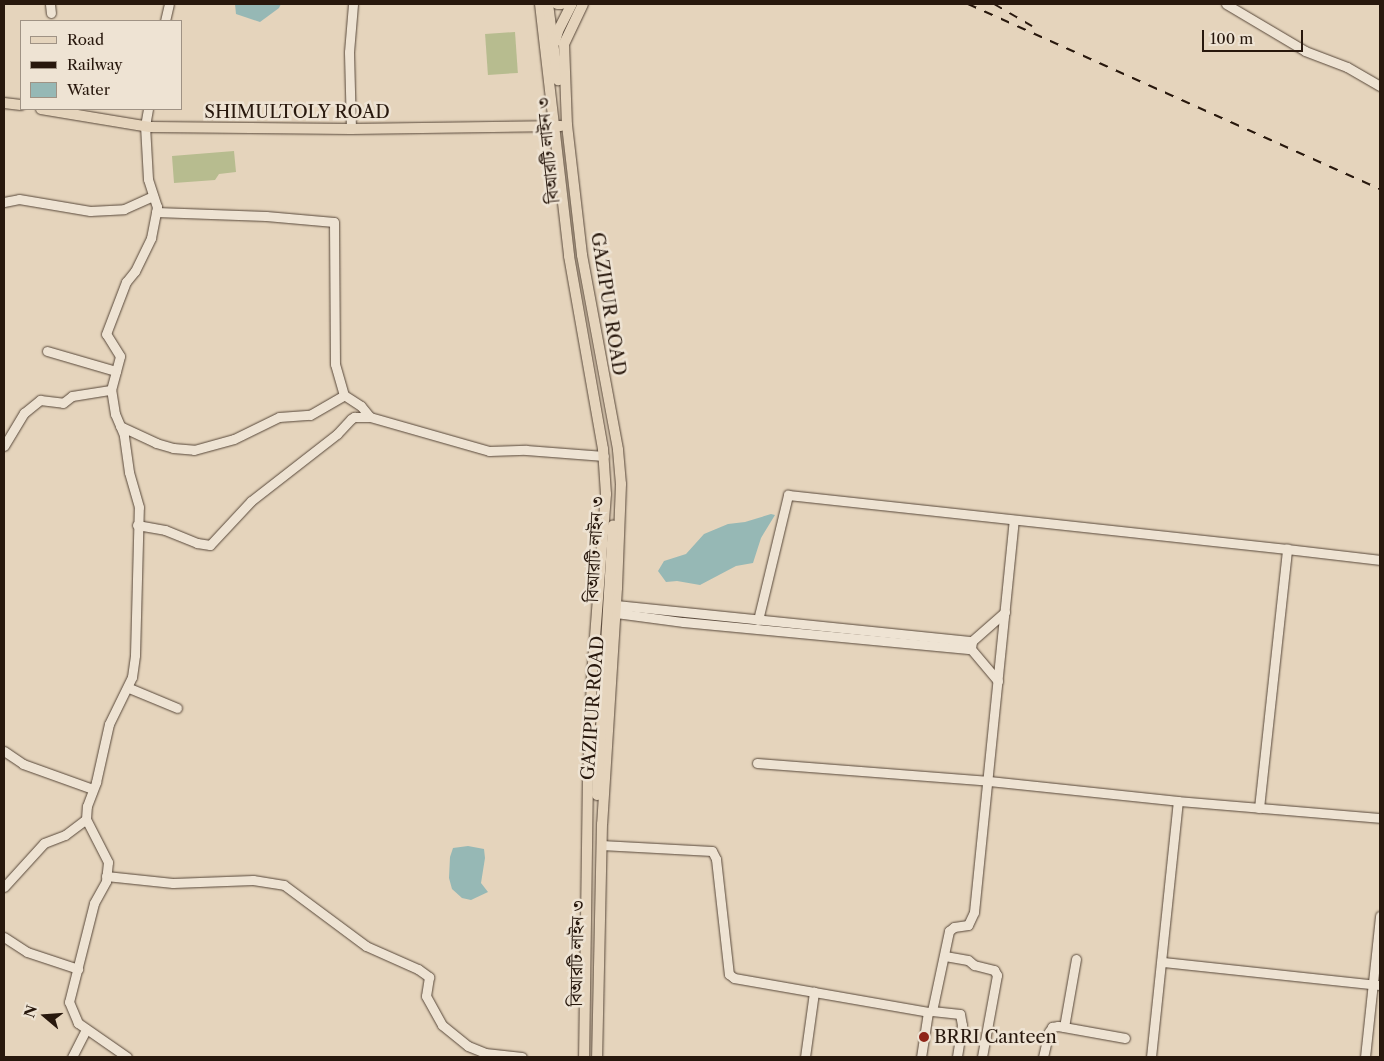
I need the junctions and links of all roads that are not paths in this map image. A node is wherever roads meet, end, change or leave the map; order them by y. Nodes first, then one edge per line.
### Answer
1 (169, 4) edge
2 (353, 4) edge
3 (540, 4) edge
4 (548, 4) edge
5 (557, 4) edge
6 (562, 4) edge
7 (572, 4) edge
8 (583, 4) edge
9 (1226, 4) edge
10 (165, 20) edge
11 (554, 46) junction
12 (1380, 86) edge
13 (4, 102) edge
14 (20, 106) edge
15 (47, 110) edge
16 (148, 110) edge
17 (145, 126) junction
18 (561, 126) junction
19 (351, 129) junction
20 (153, 196) junction
21 (4, 202) edge
22 (156, 212) junction
23 (47, 351) dead end
24 (116, 371) junction
25 (111, 390) junction
26 (344, 395) junction
27 (370, 417) junction
28 (120, 426) junction
29 (4, 446) edge
30 (604, 456) junction
31 (1014, 520) junction
32 (137, 524) junction
33 (1287, 549) junction
34 (1380, 560) edge
35 (616, 609) junction
36 (1005, 612) junction
37 (758, 620) junction
38 (972, 645) junction
39 (998, 681) junction
40 (129, 688) junction
41 (177, 708) dead end
42 (4, 751) edge
43 (757, 763) dead end
44 (988, 781) junction
45 (93, 789) junction
46 (1178, 801) junction
47 (1259, 808) junction
48 (1380, 818) edge
49 (86, 819) junction
50 (601, 845) junction
51 (106, 876) junction
52 (4, 887) edge
53 (1380, 916) edge
54 (4, 937) edge
55 (945, 956) junction
56 (1076, 958) dead end
57 (1162, 962) junction
58 (78, 969) junction
59 (1377, 985) edge
60 (814, 992) junction
61 (930, 1011) junction
62 (1064, 1027) junction
63 (86, 1029) junction
64 (1125, 1038) dead end
65 (72, 1057) edge
66 (127, 1057) edge
67 (522, 1057) edge
68 (584, 1057) edge
69 (591, 1057) edge
70 (597, 1057) edge
71 (804, 1057) edge
72 (920, 1057) edge
73 (957, 1057) edge
74 (982, 1057) edge
75 (1043, 1057) edge
76 (1151, 1057) edge
77 (1365, 1057) edge

1 - 10 street
2 - 19 street
3 - 18 main road
4 - 11 main road, বিআরটি লাইন ৩
5 - 6 main road
7 - 11 main road, বিআরটি লাইন ৩
8 - 18 main road
9 - 12 street
11 - 18 main road, বিআরটি লাইন ৩
13 - 14 main road
15 - 17 main road, SHIMULTOLY ROAD
16 - 17 street
17 - 19 main road, SHIMULTOLY ROAD
17 - 20 street
18 - 19 main road, SHIMULTOLY ROAD
18 - 30 main road, GAZIPUR ROAD
18 - 35 main road, GAZIPUR ROAD
18 - 69 main road, বিআরটি লাইন ৩
20 - 21 street
20 - 22 street
22 - 24 street
22 - 26 street
23 - 24 street
24 - 25 street
25 - 28 street
25 - 29 street
26 - 27 street
26 - 28 street
27 - 30 street
27 - 32 street
28 - 32 street
30 - 68 main road, GAZIPUR ROAD
31 - 33 street
31 - 36 street
31 - 37 street
32 - 40 street
33 - 34 street
33 - 47 street
35 - 37 street
35 - 38 street
35 - 50 main road, GAZIPUR ROAD
36 - 38 street
36 - 39 street
37 - 38 street
38 - 39 street
39 - 44 street
40 - 41 street
40 - 45 street
42 - 45 street
43 - 44 street
44 - 46 street
44 - 55 street
45 - 49 street
46 - 47 street
46 - 57 street
47 - 48 street
49 - 51 street
49 - 52 street
50 - 60 street
50 - 70 main road, GAZIPUR ROAD
51 - 58 street
51 - 67 street
53 - 59 street
54 - 58 street
55 - 61 street
55 - 74 street
56 - 62 street
57 - 59 street
57 - 76 street
58 - 63 street
59 - 77 street
60 - 61 street
60 - 71 street
61 - 72 street
61 - 73 street
62 - 64 street
62 - 75 street
63 - 65 street
63 - 66 street

